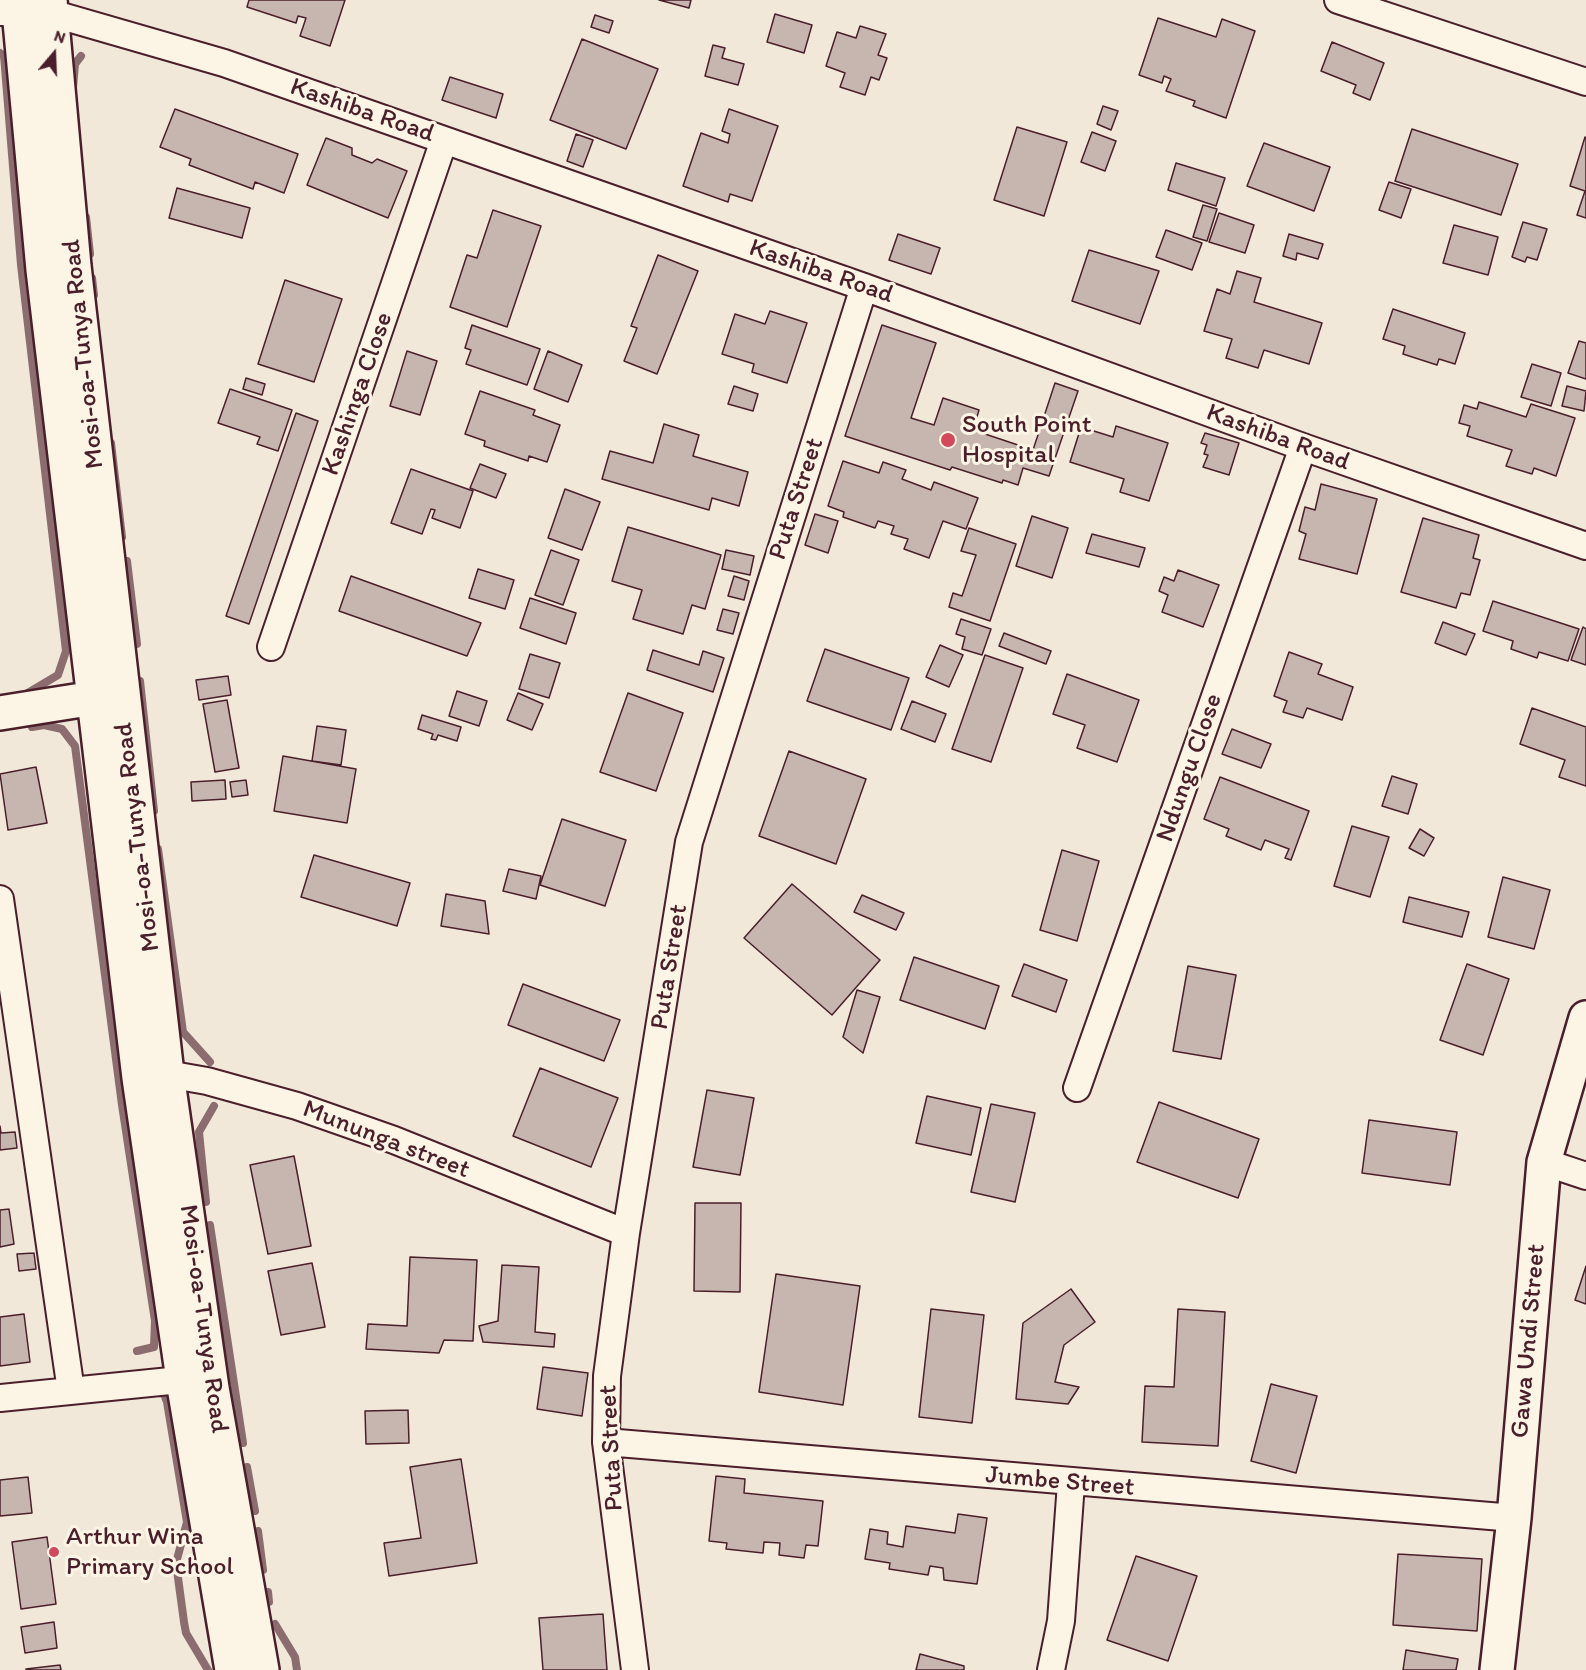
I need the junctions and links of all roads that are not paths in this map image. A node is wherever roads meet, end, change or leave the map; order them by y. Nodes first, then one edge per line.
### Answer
1 (1338, 0) edge
2 (51, 7) edge
3 (12, 8) edge
4 (1586, 82) edge
5 (444, 140) junction
6 (864, 286) junction
7 (1303, 447) junction
8 (1586, 546) edge
9 (271, 647) dead end
10 (107, 696) junction
11 (0, 713) edge
12 (0, 899) edge
13 (1586, 1018) edge
14 (153, 1076) junction
15 (1077, 1088) dead end
16 (1544, 1162) junction
17 (1586, 1176) edge
18 (626, 1233) junction
19 (197, 1379) junction
20 (71, 1391) junction
21 (0, 1398) edge
22 (606, 1442) junction
23 (1071, 1483) junction
24 (1514, 1518) junction
25 (232, 1670) edge
26 (262, 1670) edge
27 (635, 1670) edge
28 (1051, 1670) edge
29 (1497, 1670) edge

1 - 4 street
2 - 3 street, Kashiba Road
2 - 5 street, Kashiba Road
2 - 10 main road, Mosi-oa-Tunya Road
3 - 10 main road, Mosi-oa-Tunya Road
5 - 6 street, Kashiba Road
5 - 9 street, Kashinga Close
6 - 7 street, Kashiba Road
6 - 18 street, Puta Street
7 - 8 street, Kashiba Road
7 - 15 street, Ndungu Close
10 - 11 main road
10 - 14 main road, Mosi-oa-Tunya Road
12 - 20 street
13 - 16 main road, Gawa Undi Street
14 - 18 street, Mununga street
14 - 19 main road, Mosi-oa-Tunya Road
16 - 17 street
16 - 24 main road, Gawa Undi Street
18 - 22 street, Puta Street
19 - 20 street
19 - 25 main road, Mosi-oa-Tunya Road
19 - 26 main road, Mosi-oa-Tunya Road
20 - 21 street
22 - 23 street, Jumbe Street
22 - 27 street, Puta Street
23 - 24 street, Jumbe Street
23 - 28 street
24 - 29 main road, Gawa Undi Street

